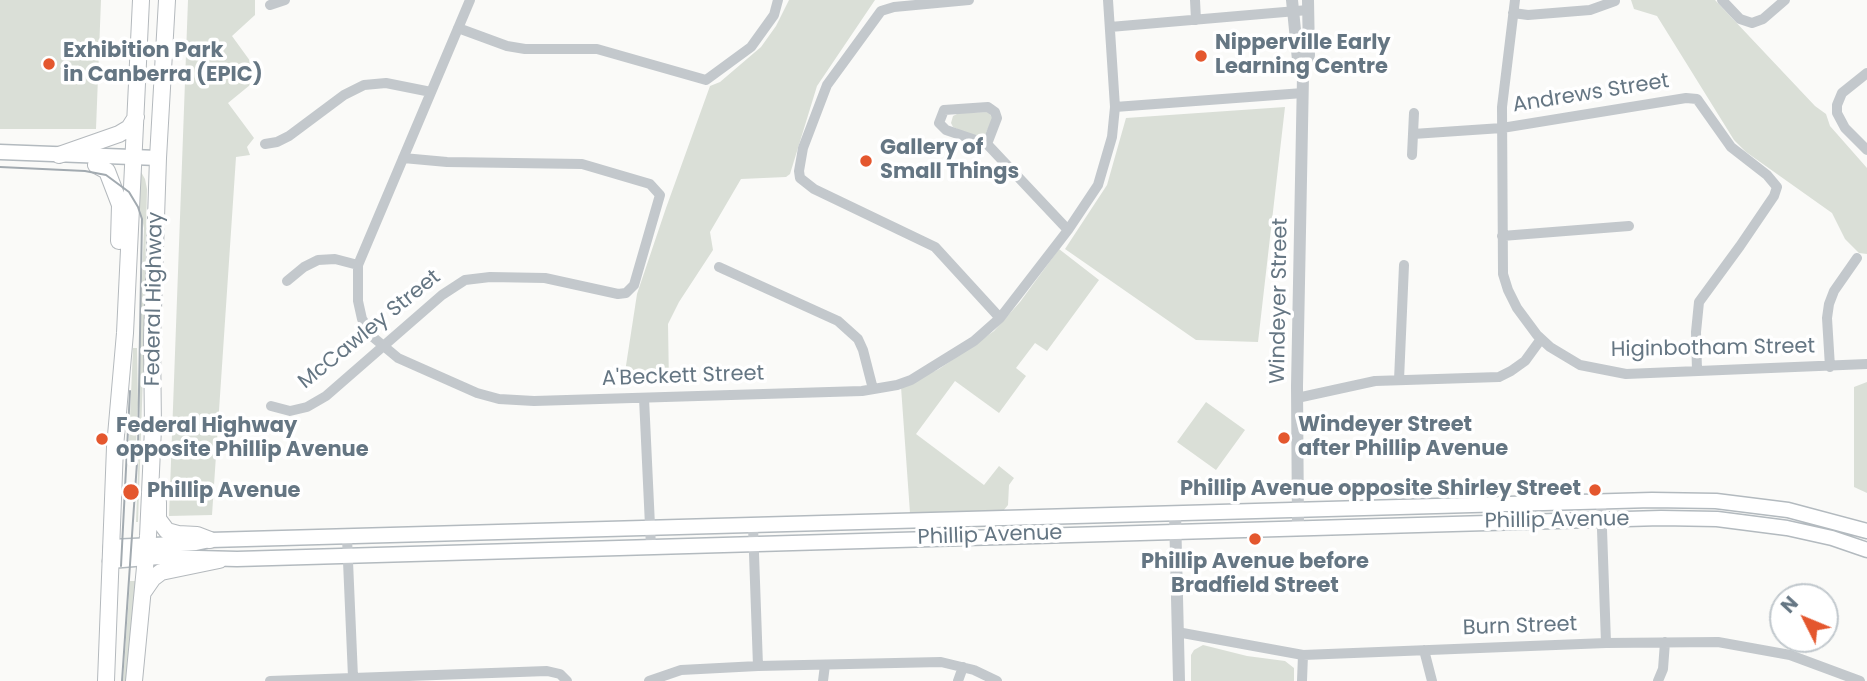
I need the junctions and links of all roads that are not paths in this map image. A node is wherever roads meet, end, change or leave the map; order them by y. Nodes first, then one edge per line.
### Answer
1 (141, 0) edge
2 (167, 0) edge
3 (285, 0) edge
4 (470, 0) edge
5 (778, 0) edge
6 (969, 0) edge
7 (1108, 0) edge
8 (1195, 0) edge
9 (1515, 0) edge
10 (1722, 0) edge
11 (1785, 0) edge
12 (1615, 1) edge
13 (270, 5) dead end
14 (1308, 5) edge
15 (1293, 6) edge
16 (1513, 13) junction
17 (1196, 20) junction
18 (1110, 27) junction
19 (458, 28) junction
20 (1867, 73) edge
21 (1303, 76) junction
22 (431, 92) junction
23 (1303, 93) junction
24 (1115, 107) junction
25 (1414, 113) dead end
26 (136, 117) junction
27 (1502, 128) junction
28 (1413, 135) junction
29 (265, 144) dead end
30 (987, 144) junction
31 (1867, 150) edge
32 (0, 152) edge
33 (59, 155) junction
34 (1412, 155) dead end
35 (403, 158) junction
36 (0, 159) edge
37 (133, 162) junction
38 (158, 163) junction
39 (96, 165) junction
40 (1629, 226) dead end
41 (1068, 230) junction
42 (1502, 236) junction
43 (1857, 258) dead end
44 (358, 265) junction
45 (1404, 265) dead end
46 (719, 267) dead end
47 (287, 281) dead end
48 (126, 312) junction
49 (1000, 318) junction
50 (1541, 339) junction
51 (383, 346) junction
52 (1867, 364) edge
53 (1830, 367) junction
54 (1697, 371) junction
55 (1399, 380) junction
56 (873, 389) junction
57 (644, 398) junction
58 (1297, 398) junction
59 (271, 406) dead end
60 (153, 428) junction
61 (1601, 501) junction
62 (1297, 511) junction
63 (1175, 513) junction
64 (1602, 520) junction
65 (753, 526) junction
66 (1298, 528) junction
67 (650, 529) junction
68 (1174, 531) junction
69 (1867, 531) edge
70 (347, 538) junction
71 (210, 540) junction
72 (754, 544) junction
73 (651, 547) junction
74 (1867, 550) edge
75 (146, 552) junction
76 (110, 554) junction
77 (348, 556) junction
78 (219, 559) junction
79 (143, 592) junction
80 (1177, 632) junction
81 (1665, 642) junction
82 (1606, 643) junction
83 (1424, 650) junction
84 (1303, 655) junction
85 (825, 665) junction
86 (758, 666) junction
87 (963, 667) junction
88 (353, 677) junction
89 (652, 680) edge
90 (106, 681) edge
91 (134, 681) edge
92 (270, 681) edge
93 (568, 681) edge
94 (823, 681) edge
95 (958, 681) edge
96 (997, 681) edge
97 (1179, 681) edge
98 (1302, 681) edge
99 (1432, 681) edge
100 (1658, 681) edge
101 (1860, 681) edge

1 - 26 highway, Federal Highway
2 - 38 highway, Federal Highway
3 - 13 street
4 - 19 street, A'Beckett Street
5 - 19 street
6 - 49 street
7 - 18 street, A'Beckett Street
8 - 17 street
9 - 16 street, Higinbotham Street
10 - 11 street
12 - 16 street
14 - 15 street
14 - 21 street, Windeyer Street
15 - 17 street
15 - 21 street, Windeyer Street
16 - 27 street, Higinbotham Street
17 - 18 street
18 - 24 street, A'Beckett Street
19 - 22 street, A'Beckett Street
20 - 31 street
21 - 23 street, Windeyer Street
22 - 29 street
22 - 35 street, A'Beckett Street
23 - 24 street
23 - 58 street, Windeyer Street
24 - 41 street, A'Beckett Street
25 - 28 street
26 - 33 highway
26 - 37 highway, Federal Highway
27 - 28 street, Andrews Street
27 - 42 street, Higinbotham Street
27 - 54 street, Andrews Street
28 - 34 street
30 - 30 street
30 - 41 street
32 - 33 main road
33 - 37 main road
35 - 44 street, A'Beckett Street
35 - 51 street, McCawley Street
36 - 39 main road
37 - 38 main road
37 - 39 main road
37 - 48 highway, Federal Highway
38 - 60 highway, Federal Highway
39 - 48 highway
40 - 42 street
41 - 49 street, A'Beckett Street
42 - 50 street, Higinbotham Street
43 - 53 street
44 - 47 street
44 - 51 street, A'Beckett Street
45 - 55 street
46 - 56 street
48 - 76 highway, Federal Highway
49 - 56 street, A'Beckett Street
50 - 54 street, Higinbotham Street
50 - 55 street
51 - 57 street, A'Beckett Street
51 - 59 street, McCawley Street
52 - 53 street, Higinbotham Street
53 - 54 street, Higinbotham Street
55 - 58 street
56 - 57 street, A'Beckett Street
57 - 67 street
58 - 62 street, Windeyer Street
60 - 71 highway
60 - 75 highway, Federal Highway
61 - 62 main road, Phillip Avenue
61 - 64 street
61 - 69 main road, Phillip Avenue
62 - 63 main road, Phillip Avenue
62 - 66 street, Windeyer Street
63 - 65 main road, Phillip Avenue
63 - 68 street
64 - 66 main road, Phillip Avenue
64 - 74 main road, Phillip Avenue
64 - 82 street
65 - 67 main road, Phillip Avenue
65 - 72 street
66 - 68 main road, Phillip Avenue
67 - 70 main road, Phillip Avenue
67 - 73 street
68 - 72 main road, Phillip Avenue
68 - 80 street
70 - 71 main road, Phillip Avenue
70 - 77 street
71 - 75 main road, Phillip Avenue
72 - 73 main road, Phillip Avenue
72 - 86 street
73 - 77 main road, Phillip Avenue
75 - 76 main road, Phillip Avenue
75 - 78 main road, Phillip Avenue
75 - 79 highway, Federal Highway
76 - 90 highway, Federal Highway
77 - 78 main road, Phillip Avenue
77 - 88 street
78 - 79 highway
79 - 91 highway, Federal Highway
80 - 84 street, Burn Street
80 - 97 street
81 - 82 street, Burn Street
81 - 100 street
81 - 101 street, Burn Street
82 - 83 street, Burn Street
83 - 84 street, Burn Street
83 - 99 street
84 - 98 street
85 - 86 street
85 - 87 street
85 - 94 street
86 - 89 street
87 - 95 street
87 - 96 street
88 - 92 street
88 - 93 street

